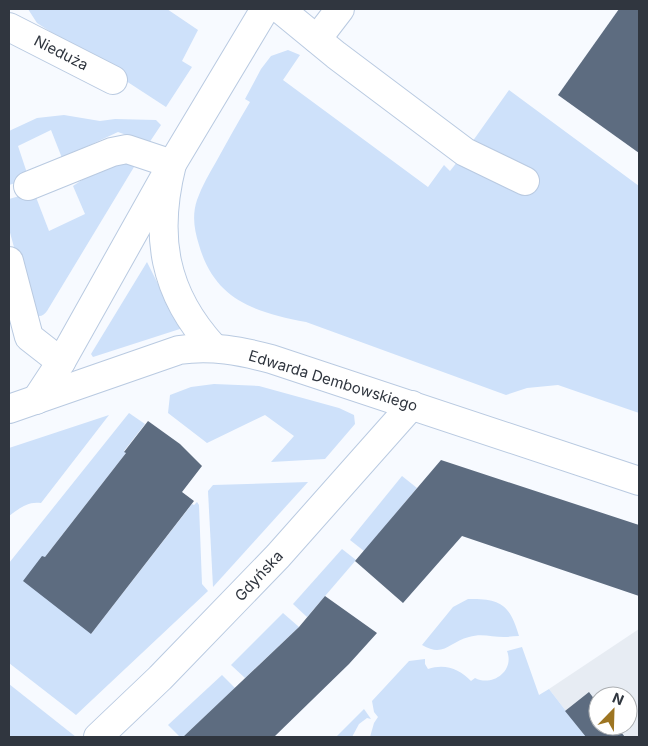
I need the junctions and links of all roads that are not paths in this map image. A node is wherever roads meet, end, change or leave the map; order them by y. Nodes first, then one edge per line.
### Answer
1 (265, 9) edge
2 (280, 9) edge
3 (340, 9) edge
4 (9, 27) edge
5 (317, 39) junction
6 (113, 80) dead end
7 (172, 164) junction
8 (525, 181) dead end
9 (28, 186) dead end
10 (9, 261) edge
11 (214, 348) junction
12 (61, 362) junction
13 (36, 400) junction
14 (412, 405) junction
15 (9, 409) edge
16 (639, 481) edge
17 (98, 737) edge

1 - 7 street
2 - 5 street
3 - 5 street
4 - 6 street, Nieduża
5 - 8 street
7 - 9 street
7 - 11 street
7 - 12 street
10 - 12 street
11 - 13 street, Edwarda Dembowskiego
11 - 14 street, Edwarda Dembowskiego
12 - 13 street
13 - 15 street, Edwarda Dembowskiego
14 - 16 street, Edwarda Dembowskiego
14 - 17 street, Gdyńska

